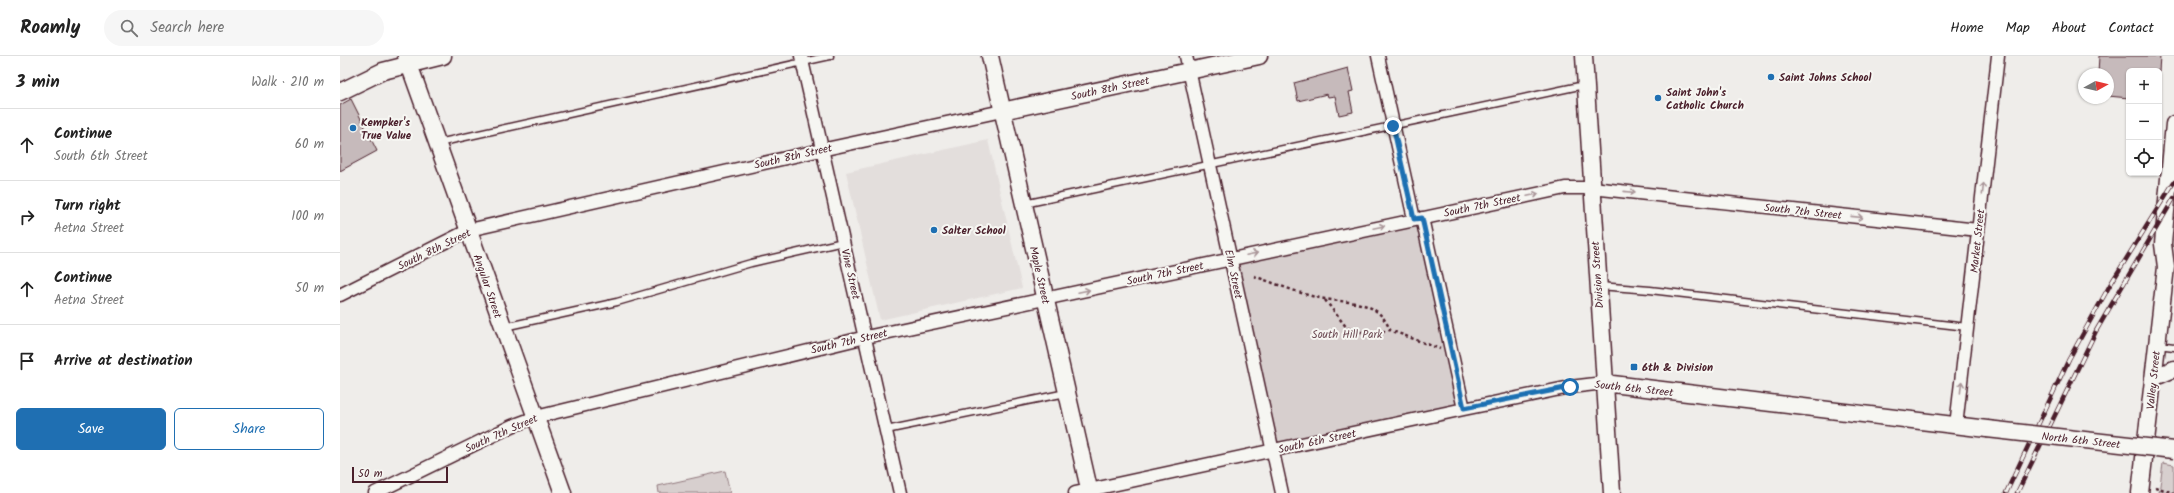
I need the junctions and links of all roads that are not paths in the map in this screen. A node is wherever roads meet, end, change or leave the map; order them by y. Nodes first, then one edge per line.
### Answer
1 (443, 56) edge
2 (830, 56) edge
3 (990, 56) edge
4 (1259, 56) edge
5 (1378, 56) edge
6 (1584, 56) edge
7 (1998, 56) edge
8 (802, 59) edge
9 (408, 60) edge
10 (1188, 64) edge
11 (1586, 84) junction
12 (340, 92) edge
13 (1002, 111) junction
14 (2174, 124) edge
15 (1393, 126) junction
16 (437, 143) junction
17 (821, 150) junction
18 (1210, 163) junction
19 (1592, 188) junction
20 (1024, 204) junction
21 (1418, 218) junction
22 (469, 230) junction
23 (1978, 230) junction
24 (843, 242) junction
25 (2174, 247) edge
26 (1231, 259) junction
27 (2170, 266) edge
28 (1598, 286) junction
29 (340, 294) edge
30 (1046, 299) junction
31 (1967, 327) junction
32 (503, 328) junction
33 (866, 337) junction
34 (2157, 345) junction
35 (2174, 347) edge
36 (2174, 369) edge
37 (2153, 378) junction
38 (1604, 383) junction
39 (1067, 392) junction
40 (1464, 408) junction
41 (536, 417) junction
42 (1956, 426) junction
43 (1987, 429) joint
44 (886, 430) junction
45 (2174, 450) edge
46 (1272, 451) junction
47 (1085, 492) edge
48 (375, 493) edge
49 (564, 493) edge
50 (900, 493) edge
51 (1282, 493) edge
52 (1612, 493) edge
53 (2140, 493) edge

1 - 9 street
2 - 8 lane
3 - 13 street, Maple Street
4 - 10 street, South 8th Street
5 - 15 street
6 - 11 street, Division Street
23 -> 7 street, Market Street
8 - 16 lane
8 - 17 street, Vine Street
9 - 12 street
9 - 16 street, Angular Street
10 - 13 street, South 8th Street
10 - 18 street, Elm Street
11 - 15 lane
11 - 19 street, Division Street
13 - 17 street, South 8th Street
13 - 20 street, Maple Street
14 - 27 street, Valley Street
15 - 18 lane
15 - 21 street
16 - 22 street, Angular Street
17 - 22 street, South 8th Street
17 - 24 street, Vine Street
18 - 20 lane
18 - 26 street, Elm Street
21 -> 19 street, South 7th Street
19 -> 23 street, South 7th Street
19 - 28 street, Division Street
20 - 30 street, Maple Street
26 -> 21 street, South 7th Street
21 - 40 street
22 - 29 street, South 8th Street
22 - 32 street, Angular Street
23 - 31 street, Market Street
24 - 32 lane
24 - 33 street, Vine Street
25 - 27 street, Valley Street
30 -> 26 street, South 7th Street
26 - 46 street, Elm Street
27 - 34 street, Valley Street
28 - 31 lane
28 - 38 street, Division Street
30 - 33 street, South 7th Street
30 - 39 street, Maple Street
42 -> 31 street, Market Street
32 - 41 street, Angular Street
33 - 41 street, South 7th Street
33 - 44 street, Vine Street
34 - 35 lane
34 - 37 street, Valley Street
36 - 37 street
37 - 53 street, Valley Street
38 - 40 street, South 6th Street
38 - 42 street, South 6th Street
38 - 52 street, Division Street
39 - 44 lane
39 - 47 street, Maple Street
40 - 46 street, South 6th Street
41 - 48 street, South 7th Street
41 - 49 street, Angular Street
42 - 43 street, South 6th Street
43 - 45 street, North 6th Street, bridge
44 - 50 street, Vine Street
46 - 47 street, South 6th Street
46 - 51 street, Elm Street

